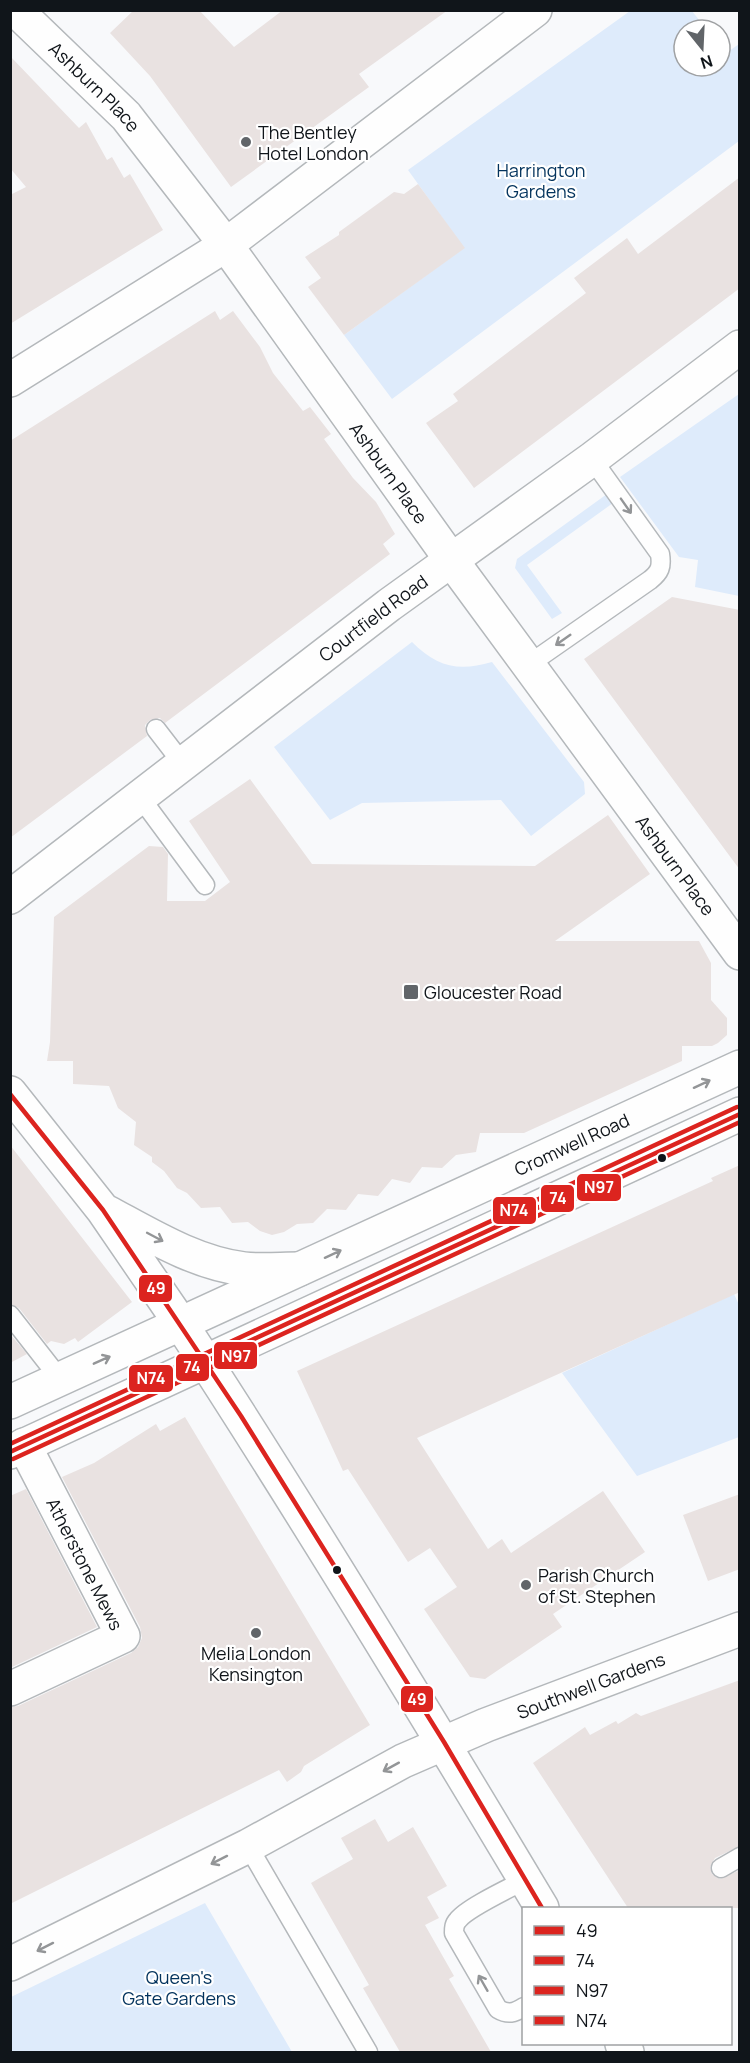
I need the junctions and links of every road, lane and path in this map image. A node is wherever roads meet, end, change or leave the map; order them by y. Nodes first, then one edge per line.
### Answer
1 (16, 10) edge
2 (535, 10) edge
3 (226, 245) junction
4 (740, 347) edge
5 (10, 380) edge
6 (592, 459) junction
7 (452, 561) junction
8 (528, 665) junction
9 (156, 729) dead end
10 (183, 764) junction
11 (140, 797) junction
12 (206, 885) dead end
13 (10, 897) edge
14 (740, 953) edge
15 (740, 1067) edge
16 (10, 1093) edge
17 (740, 1114) edge
18 (103, 1210) junction
19 (299, 1269) junction
20 (10, 1315) edge
21 (181, 1324) junction
22 (205, 1361) junction
23 (60, 1379) junction
24 (10, 1402) edge
25 (17, 1448) edge
26 (740, 1629) edge
27 (10, 1689) edge
28 (444, 1743) junction
29 (248, 1846) junction
30 (740, 1857) edge
31 (721, 1868) dead end
32 (525, 1880) junction
33 (541, 1907) edge
34 (10, 1964) edge
35 (522, 2008) edge
36 (369, 2052) edge

1 - 3 main road, Ashburn Place
2 - 3 main road
3 - 5 main road
3 - 7 main road, Ashburn Place
4 - 6 main road, Courtfield Road
6 - 7 main road, Courtfield Road
6 -> 8 lane
7 - 8 main road, Ashburn Place
7 - 10 main road, Courtfield Road
8 - 14 main road, Ashburn Place
9 - 10 lane
10 - 11 main road, Courtfield Road
11 - 12 lane
11 - 13 main road, Courtfield Road
19 -> 15 main road, Cromwell Road
16 - 18 main road
17 - 22 main road
18 -> 19 main road
18 - 21 main road
19 - 21 main road, Cromwell Road
20 - 23 lane
21 - 22 main road
23 -> 21 main road, Cromwell Road
22 - 25 main road
22 - 28 main road
23 - 24 main road, Cromwell Road
25 - 27 main road, Atherstone Mews
26 - 28 main road, Southwell Gardens
28 -> 29 main road
28 - 32 main road
29 -> 34 main road
29 - 36 lane
30 - 31 lane
32 - 33 main road
35 -> 32 lane

